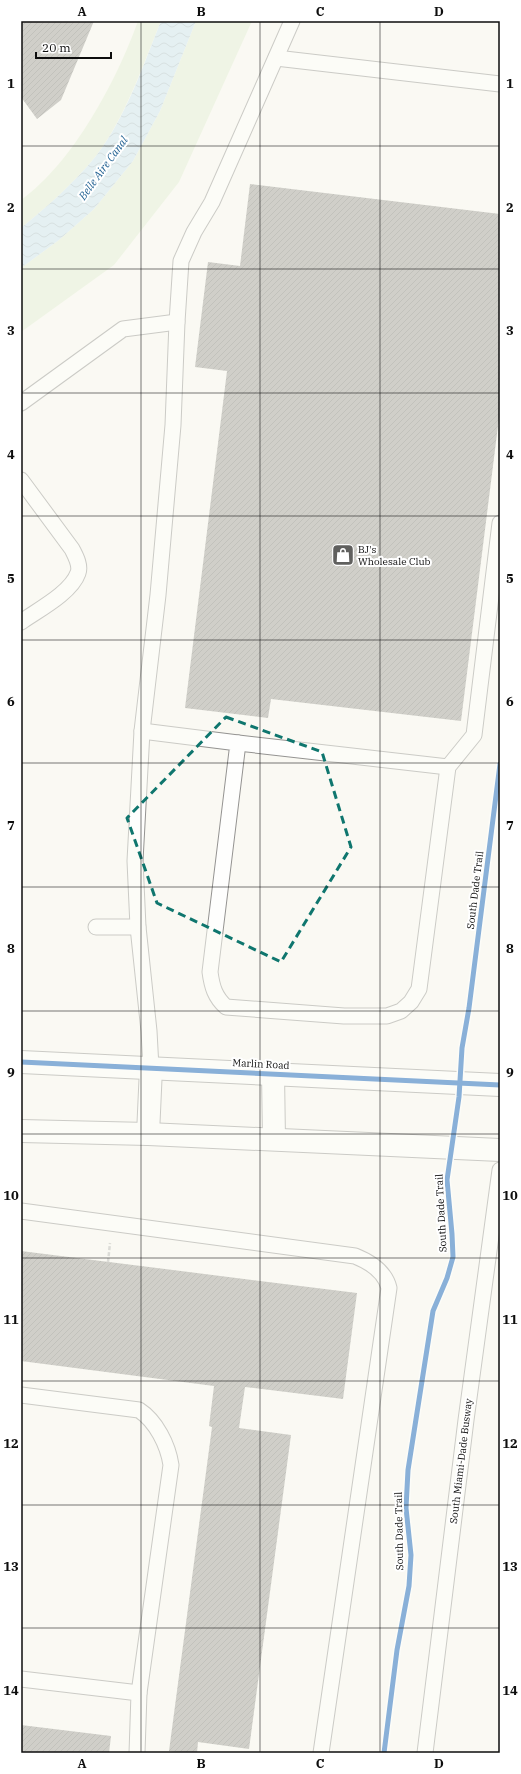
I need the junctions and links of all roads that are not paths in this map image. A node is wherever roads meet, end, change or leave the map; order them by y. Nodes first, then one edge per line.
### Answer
1 (292, 21) edge
2 (276, 58) junction
3 (500, 84) edge
4 (177, 322) junction
5 (21, 403) edge
6 (21, 480) edge
7 (500, 523) edge
8 (21, 622) edge
9 (142, 731) junction
10 (238, 743) junction
11 (448, 767) junction
12 (96, 927) dead end
13 (138, 927) junction
14 (21, 1062) edge
15 (151, 1068) junction
16 (273, 1074) junction
17 (500, 1085) edge
18 (21, 1131) edge
19 (148, 1134) junction
20 (274, 1139) junction
21 (500, 1150) edge
22 (500, 1170) edge
23 (21, 1211) edge
24 (21, 1395) edge
25 (21, 1679) edge
26 (139, 1692) junction
27 (137, 1753) edge
28 (321, 1753) edge
29 (425, 1753) edge

1 - 2 lane
2 - 3 lane
2 - 4 lane
4 - 5 lane
4 - 9 lane
6 - 8 lane
7 - 11 lane
9 - 10 lane
9 - 13 lane
10 - 11 lane
10 - 11 lane
12 - 13 lane
13 - 15 lane
14 - 15 street, Marlin Road
15 - 16 street, Marlin Road
15 - 19 street
16 - 17 street, Marlin Road
16 - 20 street
18 - 19 street
19 - 20 street
20 - 21 street
22 - 29 lane, South Miami-Dade Busway
23 - 28 lane
24 - 26 lane
25 - 26 lane
26 - 27 lane

